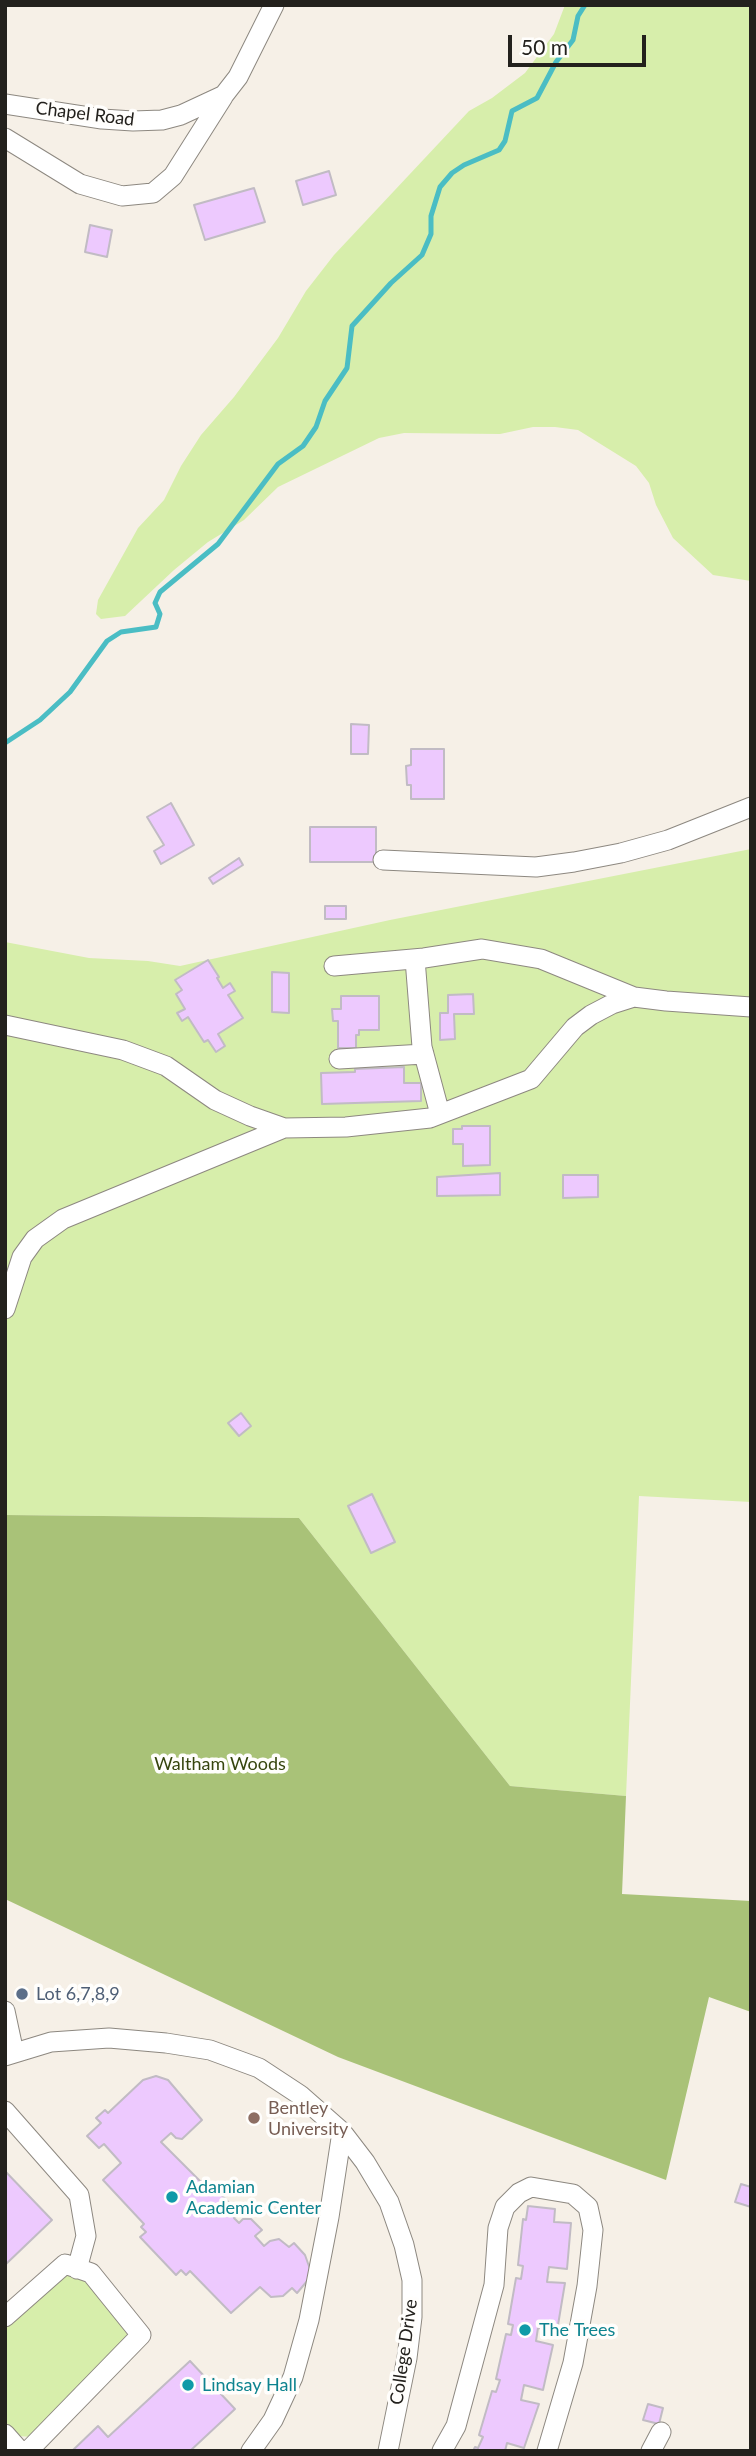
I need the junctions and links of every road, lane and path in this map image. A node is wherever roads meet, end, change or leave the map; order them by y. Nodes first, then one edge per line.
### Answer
1 (274, 5) edge
2 (224, 95) junction
3 (5, 104) edge
4 (5, 138) edge
5 (751, 807) edge
6 (383, 860) dead end
7 (415, 959) junction
8 (334, 966) dead end
9 (634, 997) junction
10 (751, 1007) edge
11 (5, 1025) edge
12 (424, 1054) junction
13 (339, 1059) dead end
14 (440, 1114) junction
15 (284, 1128) junction
16 (5, 1309) edge
17 (5, 2011) edge
18 (10, 2054) edge
19 (5, 2111) edge
20 (342, 2132) junction
21 (77, 2269) junction
22 (5, 2317) edge
23 (661, 2432) dead end
24 (5, 2434) edge
25 (20, 2451) edge
26 (27, 2451) edge
27 (251, 2451) edge
28 (388, 2451) edge
29 (442, 2451) edge
30 (547, 2451) edge
31 (651, 2451) edge

1 - 2 lane
2 - 3 lane, Chapel Road
2 - 4 lane
5 - 6 lane
7 - 8 lane
7 - 9 lane
7 - 12 lane
9 - 10 lane
9 - 14 lane
11 - 15 lane
12 - 13 lane
12 - 14 lane
14 - 15 lane
15 - 16 lane
17 - 18 lane
18 - 20 lane, College Drive
19 - 21 lane
20 - 27 lane
20 - 28 lane, College Drive
21 - 22 lane
21 - 26 lane
23 - 31 lane
24 - 25 lane
29 - 30 lane

